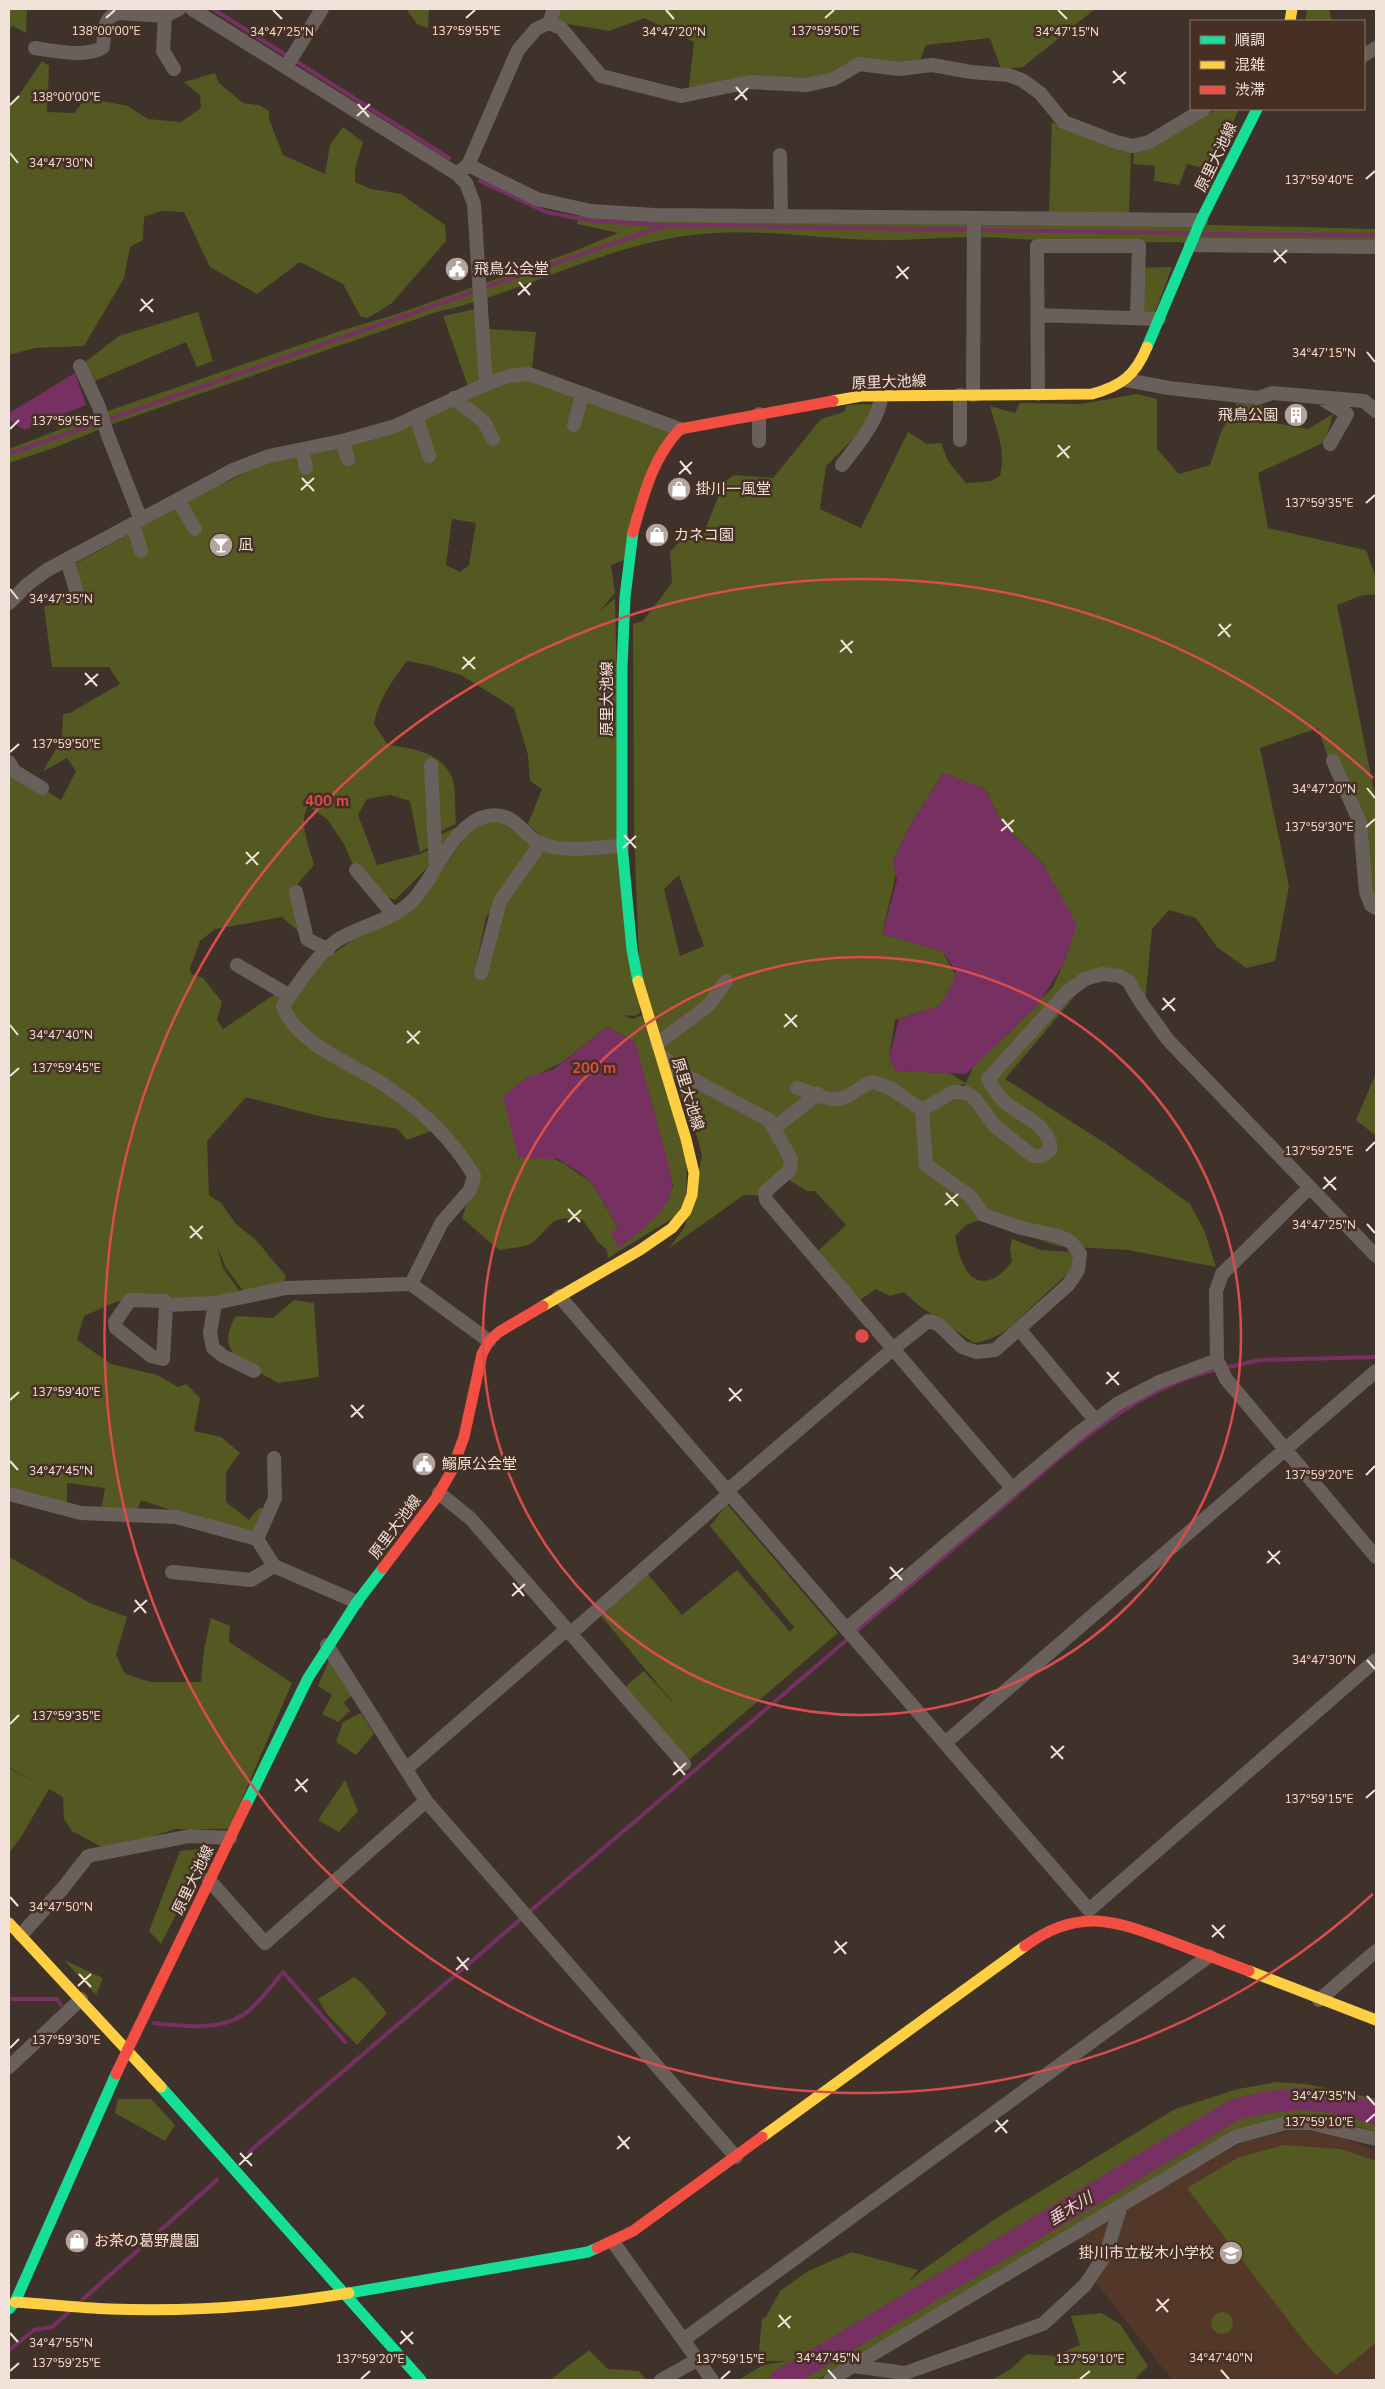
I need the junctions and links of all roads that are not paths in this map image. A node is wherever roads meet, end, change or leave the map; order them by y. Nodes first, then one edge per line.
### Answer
1 (179, 9) edge
2 (192, 9) edge
3 (322, 9) edge
4 (554, 9) edge
5 (166, 16) junction
6 (549, 23) junction
7 (36, 48) dead end
8 (1376, 48) edge
9 (1365, 55) edge
10 (289, 61) junction
11 (174, 69) dead end
12 (1202, 110) edge
13 (1256, 110) edge
14 (780, 155) dead end
15 (462, 170) junction
16 (781, 216) junction
17 (974, 219) junction
18 (1201, 221) junction
19 (1192, 243) junction
20 (1376, 247) edge
21 (1037, 315) junction
22 (1137, 318) junction
23 (1159, 319) junction
24 (80, 366) dead end
25 (1126, 380) junction
26 (486, 384) junction
27 (1038, 394) junction
28 (582, 395) junction
29 (881, 395) junction
30 (967, 395) junction
31 (1320, 397) junction
32 (454, 398) junction
33 (1376, 411) edge
34 (759, 414) junction
35 (416, 416) junction
36 (574, 425) dead end
37 (680, 429) junction
38 (493, 439) dead end
39 (342, 440) junction
40 (960, 440) dead end
41 (759, 441) dead end
42 (1330, 444) dead end
43 (302, 449) junction
44 (429, 456) dead end
45 (348, 458) dead end
46 (842, 465) dead end
47 (306, 468) dead end
48 (178, 500) junction
49 (137, 522) junction
50 (194, 529) dead end
51 (141, 551) dead end
52 (67, 560) junction
53 (78, 597) dead end
54 (9, 603) edge
55 (1334, 761) dead end
56 (9, 762) edge
57 (431, 765) dead end
58 (42, 788) dead end
59 (541, 843) junction
60 (622, 846) junction
61 (436, 868) junction
62 (356, 870) dead end
63 (296, 892) dead end
64 (1376, 908) edge
65 (393, 914) junction
66 (328, 950) junction
67 (237, 965) dead end
68 (481, 973) dead end
69 (726, 982) dead end
70 (290, 996) junction
71 (659, 1049) junction
72 (797, 1088) dead end
73 (818, 1094) junction
74 (922, 1110) junction
75 (774, 1128) junction
76 (1310, 1186) junction
77 (1376, 1256) edge
78 (411, 1284) junction
79 (559, 1296) junction
80 (215, 1303) junction
81 (166, 1305) junction
82 (1019, 1329) junction
83 (489, 1341) junction
84 (894, 1348) junction
85 (1217, 1360) junction
86 (254, 1371) dead end
87 (1376, 1371) edge
88 (1095, 1420) junction
89 (1285, 1451) junction
90 (274, 1458) dead end
91 (1012, 1488) junction
92 (728, 1492) junction
93 (439, 1493) junction
94 (9, 1494) edge
95 (257, 1539) junction
96 (1376, 1557) edge
97 (274, 1566) junction
98 (172, 1572) dead end
99 (356, 1602) junction
100 (846, 1629) junction
101 (568, 1632) junction
102 (327, 1645) junction
103 (1376, 1660) edge
104 (944, 1743) junction
105 (684, 1764) dead end
106 (406, 1769) junction
107 (426, 1800) junction
108 (230, 1838) junction
109 (210, 1880) junction
110 (1092, 1915) junction
111 (9, 1923) edge
112 (21, 1935) junction
113 (1376, 1951) edge
114 (1209, 1956) junction
115 (81, 1999) junction
116 (1319, 2000) junction
117 (1376, 2020) edge
118 (127, 2049) junction
119 (9, 2067) edge
120 (1376, 2139) edge
121 (736, 2157) junction
122 (1121, 2205) junction
123 (613, 2242) junction
124 (347, 2294) junction
125 (12, 2306) edge
126 (683, 2340) junction
127 (697, 2360) junction
128 (853, 2366) junction
129 (421, 2380) edge
130 (661, 2380) edge
131 (712, 2380) edge
132 (830, 2380) edge

1 - 5 street
2 - 10 street
3 - 10 street
4 - 6 street
5 - 7 street
5 - 11 street
6 - 12 street
6 - 15 street
8 - 9 street
10 - 15 street
13 - 18 main road, 原里大池線
14 - 16 street
15 - 16 street
15 - 26 street
16 - 17 street
17 - 18 street
17 - 30 street
18 - 19 main road, 原里大池線
19 - 20 street
19 - 23 main road, 原里大池線
21 - 22 street
21 - 22 street
21 - 27 street
22 - 23 street
23 - 25 main road, 原里大池線
24 - 49 street
25 - 27 main road, 原里大池線
25 - 31 street
26 - 28 street
26 - 32 street
27 - 30 main road, 原里大池線
28 - 36 street
28 - 37 street
29 - 30 main road, 原里大池線
29 - 34 main road, 原里大池線
29 - 46 street
30 - 40 street
31 - 33 street
31 - 42 street
32 - 35 street
32 - 38 street
34 - 37 main road, 原里大池線
34 - 41 street
35 - 39 street
35 - 44 street
37 - 60 main road, 原里大池線
39 - 43 street
39 - 45 street
43 - 47 street
43 - 48 street
48 - 49 street
48 - 50 street
49 - 51 street
49 - 52 street
52 - 53 street
52 - 54 street
55 - 64 street
56 - 58 street
57 - 61 street
59 - 60 street
59 - 61 street
59 - 68 street
60 - 71 main road, 原里大池線
61 - 65 street
62 - 65 street
63 - 66 street
65 - 66 street
66 - 70 street
67 - 70 street
69 - 71 street
70 - 78 street
71 - 75 street
71 - 79 main road, 原里大池線
72 - 73 street
73 - 74 street
73 - 75 street
74 - 76 street
74 - 82 street
75 - 84 street
76 - 77 street
76 - 85 street
78 - 80 street
78 - 83 street
79 - 83 main road, 原里大池線
79 - 92 street
80 - 81 street
80 - 86 street
81 - 81 street
82 - 84 street
82 - 88 street
83 - 93 main road, 原里大池線
84 - 91 street
84 - 92 street
85 - 88 street
85 - 89 street
87 - 89 street
88 - 91 street
89 - 96 street
89 - 104 street
90 - 95 street
91 - 100 street
92 - 100 street
92 - 101 street
93 - 99 main road, 原里大池線
93 - 101 street
94 - 95 street
95 - 97 street
97 - 98 street
97 - 99 street
99 - 102 main road, 原里大池線
100 - 104 street
101 - 105 street
101 - 106 street
102 - 106 street
102 - 108 main road, 原里大池線
103 - 110 street
104 - 110 street
106 - 107 street
107 - 109 street
107 - 121 street
108 - 109 main road, 原里大池線
108 - 112 street
109 - 118 main road, 原里大池線
110 - 114 main road
110 - 121 main road
111 - 112 main road
112 - 115 main road
113 - 116 street
114 - 116 main road
114 - 126 street
115 - 118 main road
115 - 119 street
116 - 117 main road
118 - 124 main road
118 - 125 main road, 原里大池線
120 - 122 street
121 - 123 main road
122 - 128 street
122 - 128 street
123 - 124 main road
123 - 126 street
124 - 125 main road
124 - 129 main road
126 - 127 street
127 - 130 street
127 - 131 street
128 - 132 street

